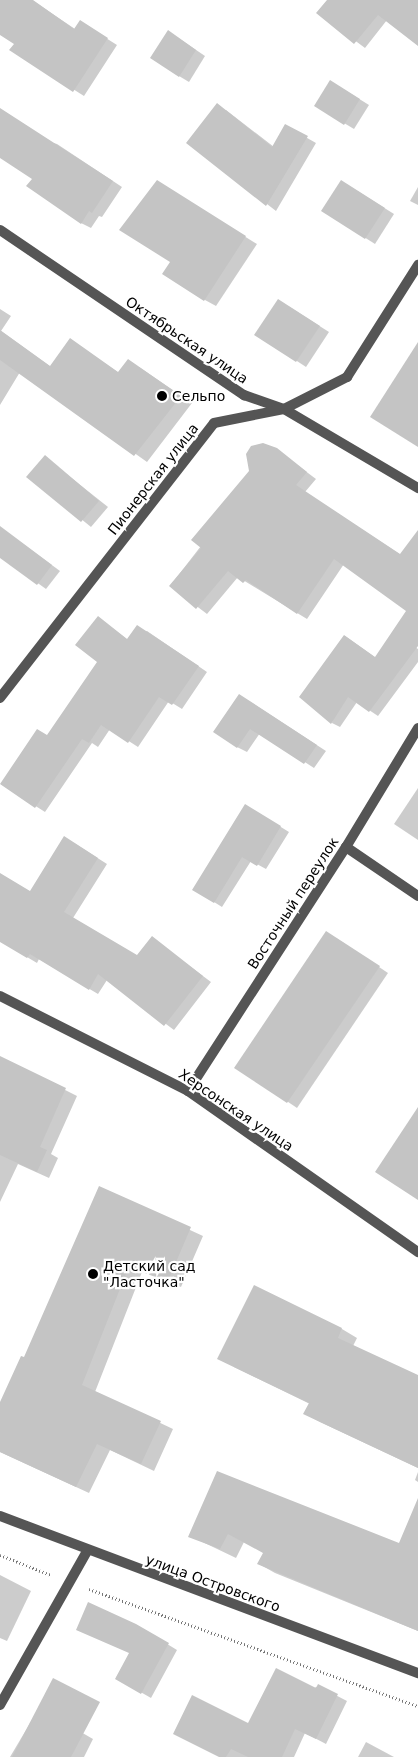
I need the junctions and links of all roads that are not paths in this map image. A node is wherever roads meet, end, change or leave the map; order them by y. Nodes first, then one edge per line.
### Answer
1 (0, 230) edge
2 (418, 265) edge
3 (284, 409) junction
4 (418, 488) edge
5 (0, 698) edge
6 (418, 728) edge
7 (346, 847) junction
8 (418, 896) edge
9 (0, 996) edge
10 (188, 1091) junction
11 (418, 1252) edge
12 (0, 1516) edge
13 (87, 1550) junction
14 (418, 1673) edge
15 (0, 1705) edge

1 - 3 street, Октябрьская улица
2 - 3 street, Пионерская улица
3 - 4 street, Октябрьская улица
3 - 5 street, Пионерская улица
6 - 7 street, Восточный переулок
7 - 8 street
7 - 10 street, Восточный переулок
9 - 10 street, Херсонская улица
10 - 11 street, Херсонская улица
12 - 13 street, улица Островского
13 - 14 street, улица Островского
13 - 15 street

